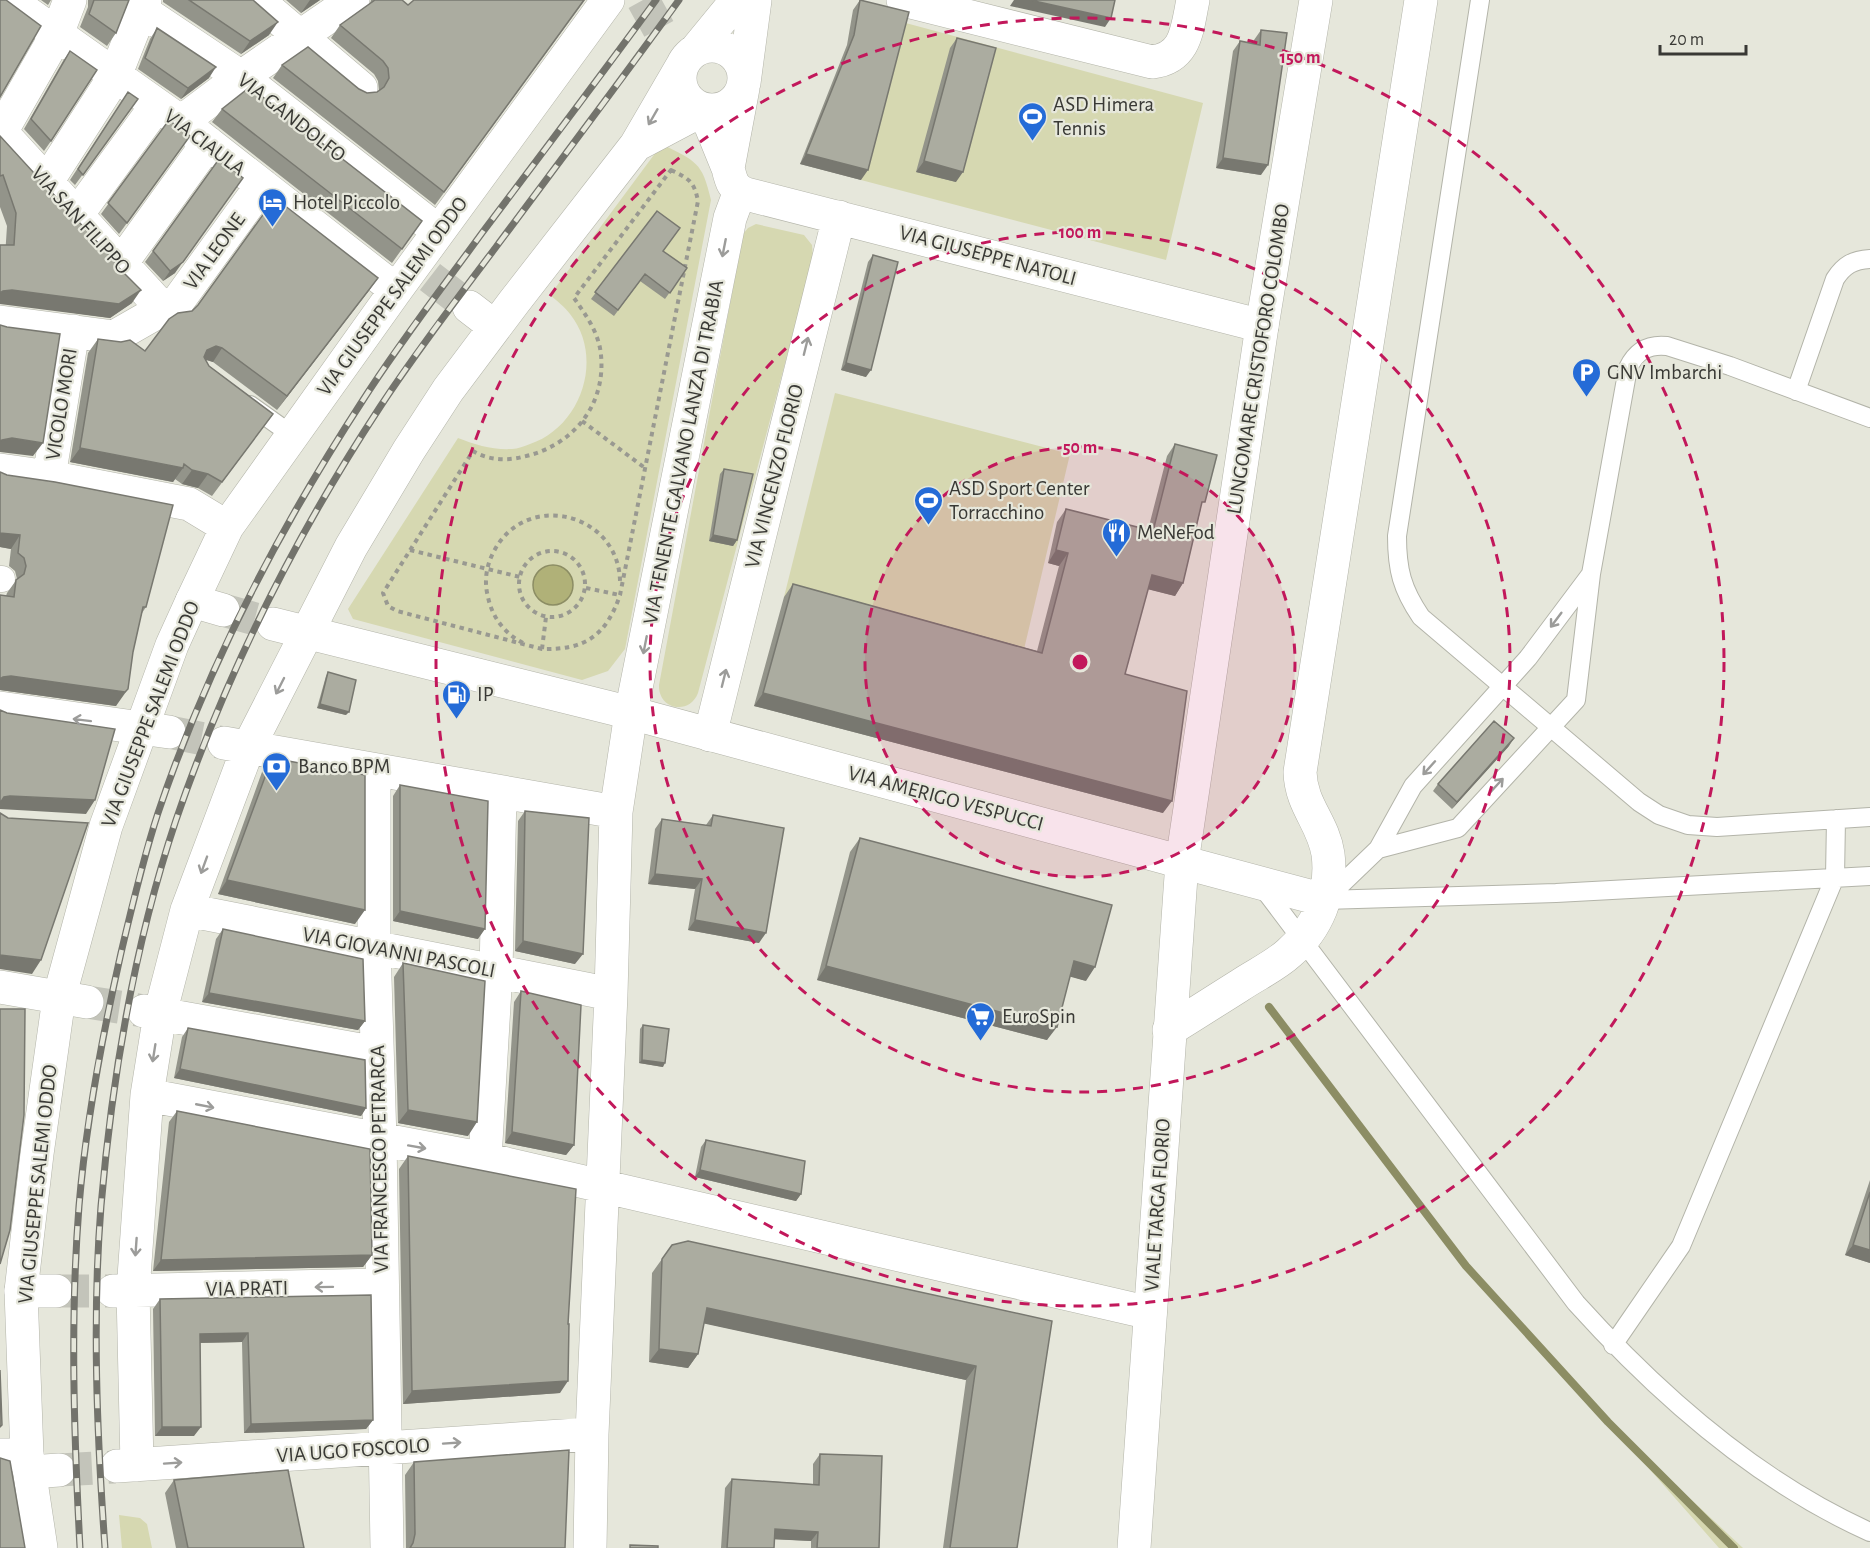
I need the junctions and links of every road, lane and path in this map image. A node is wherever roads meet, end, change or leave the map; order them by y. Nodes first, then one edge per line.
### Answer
1 (9, 0) edge
2 (70, 0) edge
3 (257, 0) edge
4 (608, 0) edge
5 (737, 0) edge
6 (755, 0) edge
7 (903, 0) edge
8 (1193, 0) edge
9 (1313, 0) edge
10 (1421, 0) edge
11 (1480, 0) edge
12 (343, 2) edge
13 (143, 5) edge
14 (955, 6) edge
15 (57, 34) junction
16 (301, 36) junction
17 (683, 54) junction
18 (115, 76) junction
19 (241, 77) junction
20 (743, 87) junction
21 (361, 88) edge
22 (704, 109) junction
23 (169, 114) junction
24 (0, 131) edge
25 (208, 143) junction
26 (636, 145) junction
27 (734, 180) junction
28 (46, 183) junction
29 (262, 185) junction
30 (76, 216) junction
31 (839, 217) junction
32 (438, 231) junction
33 (1870, 259) edge
34 (120, 264) junction
35 (413, 277) junction
36 (469, 307) tunnel mouth
37 (163, 309) junction
38 (0, 322) edge
39 (1262, 326) junction
40 (495, 327) junction
41 (73, 332) junction
42 (1796, 391) junction
43 (233, 392) edge
44 (1870, 417) edge
45 (582, 421) junction
46 (292, 435) junction
47 (645, 468) junction
48 (0, 470) edge
49 (49, 477) junction
50 (227, 526) junction
51 (410, 550) junction
52 (487, 570) junction
53 (1591, 574) junction
54 (520, 577) junction
55 (585, 588) junction
56 (620, 596) junction
57 (192, 602) junction
58 (223, 610) tunnel mouth
59 (546, 617) junction
60 (273, 624) tunnel mouth
61 (308, 634) junction
62 (542, 649) junction
63 (1502, 686) junction
64 (0, 708) edge
65 (631, 713) junction
66 (1551, 727) junction
67 (154, 730) junction
68 (710, 735) junction
69 (236, 746) junction
70 (374, 771) junction
71 (501, 793) junction
72 (616, 812) junction
73 (1870, 817) edge
74 (1836, 819) junction
75 (1378, 849) junction
76 (1182, 862) junction
77 (1870, 876) edge
78 (1835, 877) junction
79 (1259, 882) junction
80 (1324, 900) junction
81 (187, 910) junction
82 (1301, 941) junction
83 (374, 946) junction
84 (496, 971) junction
85 (0, 987) edge
86 (611, 994) junction
87 (73, 1000) junction
88 (152, 1012) junction
89 (1169, 1030) junction
90 (377, 1053) junction
91 (147, 1095) junction
92 (380, 1140) junction
93 (485, 1159) junction
94 (603, 1185) junction
95 (382, 1285) junction
96 (56, 1291) tunnel mouth
97 (123, 1291) junction
98 (21, 1292) junction
99 (1150, 1313) junction
100 (1613, 1345) junction
101 (592, 1434) junction
102 (384, 1448) junction
103 (29, 1463) edge
104 (1870, 1532) edge
105 (41, 1548) edge
106 (387, 1548) edge
107 (590, 1548) edge
108 (1134, 1548) edge

1 - 15 street, VIA CIAULA
2 - 15 street
3 - 16 street
4 - 32 street, VIA GIUSEPPE SALEMI ODDO
5 - 17 street
6 - 20 street, VIA TENENTE GALVANO LANZA DI TRABIA
7 - 14 street
8 - 14 street
9 - 39 street, LUNGOMARE CRISTOFORO COLOMBO
10 - 80 street
11 - 63 lane
12 - 16 street
13 - 18 street
13 - 19 street, VIA GANDOLFO
15 - 18 street, VIA CIAULA
15 - 24 street
16 - 19 street
16 - 21 street
17 - 20 street
17 - 22 street
17 -> 26 street
18 - 23 street, VIA CIAULA
18 - 28 street
19 - 23 street
19 - 32 street, VIA GANDOLFO
20 - 22 street
20 - 27 street, VIA TENENTE GALVANO LANZA DI TRABIA
22 - 26 street
22 - 27 street
23 - 25 street, VIA CIAULA
23 - 30 street
24 - 28 street, VIA SAN FILIPPO
25 - 29 street, VIA CIAULA
25 - 34 street
26 - 40 street
27 - 31 street, VIA GIUSEPPE NATOLI
27 -> 65 street, VIA TENENTE GALVANO LANZA DI TRABIA
28 - 30 street, VIA SAN FILIPPO
29 - 35 street, VIA CIAULA
29 - 37 street, VIA LEONE
30 - 34 street, VIA SAN FILIPPO
31 - 39 street, VIA GIUSEPPE NATOLI
68 -> 31 street, VIA VINCENZO FLORIO
32 - 35 street, VIA GIUSEPPE SALEMI ODDO
33 - 42 lane
34 - 37 street, VIA SAN FILIPPO
35 - 46 street, VIA GIUSEPPE SALEMI ODDO
36 - 40 street
37 - 41 street, VIA LEONE
38 - 41 street, VIA LEONE
39 - 76 street, LUNGOMARE CRISTOFORO COLOMBO
40 - 61 street
41 - 49 street, VICOLO MORI
42 - 44 lane
42 - 53 lane
43 - 46 lane
45 - 47 path
45 - 47 path
45 - 51 path
46 - 50 street, VIA GIUSEPPE SALEMI ODDO
47 - 56 path
48 - 49 street
49 - 50 street
50 - 57 street, VIA GIUSEPPE SALEMI ODDO
51 - 52 path
51 - 62 path
52 - 54 path
52 - 56 path
52 - 62 path
53 -> 63 lane
53 - 66 lane
54 - 55 path
54 - 59 path
55 - 56 path
55 - 59 path
56 - 62 path
57 - 58 street
57 - 67 street, VIA GIUSEPPE SALEMI ODDO
59 - 62 path
60 - 61 street, VIA AMERIGO VESPUCCI
61 - 65 street, VIA AMERIGO VESPUCCI
61 -> 69 street
63 - 66 lane
63 -> 75 lane
67 -> 64 street
65 - 68 street, VIA AMERIGO VESPUCCI
65 - 72 street, VIA TENENTE GALVANO LANZA DI TRABIA
66 - 74 lane
75 -> 66 lane
67 - 87 street, VIA GIUSEPPE SALEMI ODDO
68 - 76 street, VIA AMERIGO VESPUCCI
69 - 70 street
69 -> 81 street
70 - 71 street
70 - 83 street, VIA FRANCESCO PETRARCA
71 - 72 street
71 - 84 street
72 - 86 street, VIA TENENTE GALVANO LANZA DI TRABIA
73 - 74 lane
74 - 78 lane
75 - 80 lane
76 - 79 street, VIA AMERIGO VESPUCCI
76 - 89 street, VIALE TARGA FLORIO
77 - 78 lane
78 - 80 lane
78 - 100 lane
79 - 80 street, VIA AMERIGO VESPUCCI
79 - 82 lane
80 - 82 street
81 - 83 street, VIA GIOVANNI PASCOLI
81 - 88 street
82 - 89 street
82 - 100 lane
83 - 84 street, VIA GIOVANNI PASCOLI
83 - 90 street, VIA FRANCESCO PETRARCA
84 - 86 street, VIA GIOVANNI PASCOLI
84 - 93 street
85 - 87 street
86 - 94 street, VIA TENENTE GALVANO LANZA DI TRABIA
87 - 98 street, VIA GIUSEPPE SALEMI ODDO
88 - 90 street
88 -> 91 street
89 - 99 street, VIALE TARGA FLORIO
90 - 92 street, VIA FRANCESCO PETRARCA
91 -> 92 street
91 -> 97 street
92 -> 93 street
92 - 95 street, VIA FRANCESCO PETRARCA
93 - 94 street
94 - 99 street
94 - 101 street, VIA TENENTE GALVANO LANZA DI TRABIA
95 -> 97 street, VIA PRATI
95 - 102 street, VIA FRANCESCO PETRARCA
96 - 98 street
97 -> 102 street, VIA UGO FOSCOLO
98 - 103 street, VIA GIUSEPPE SALEMI ODDO
99 - 108 street, VIALE TARGA FLORIO
100 - 104 lane
102 -> 101 street, VIA UGO FOSCOLO
101 - 107 street, VIA TENENTE GALVANO LANZA DI TRABIA
102 - 106 street, VIA FRANCESCO PETRARCA
103 - 105 street, VIA GIUSEPPE SALEMI ODDO

